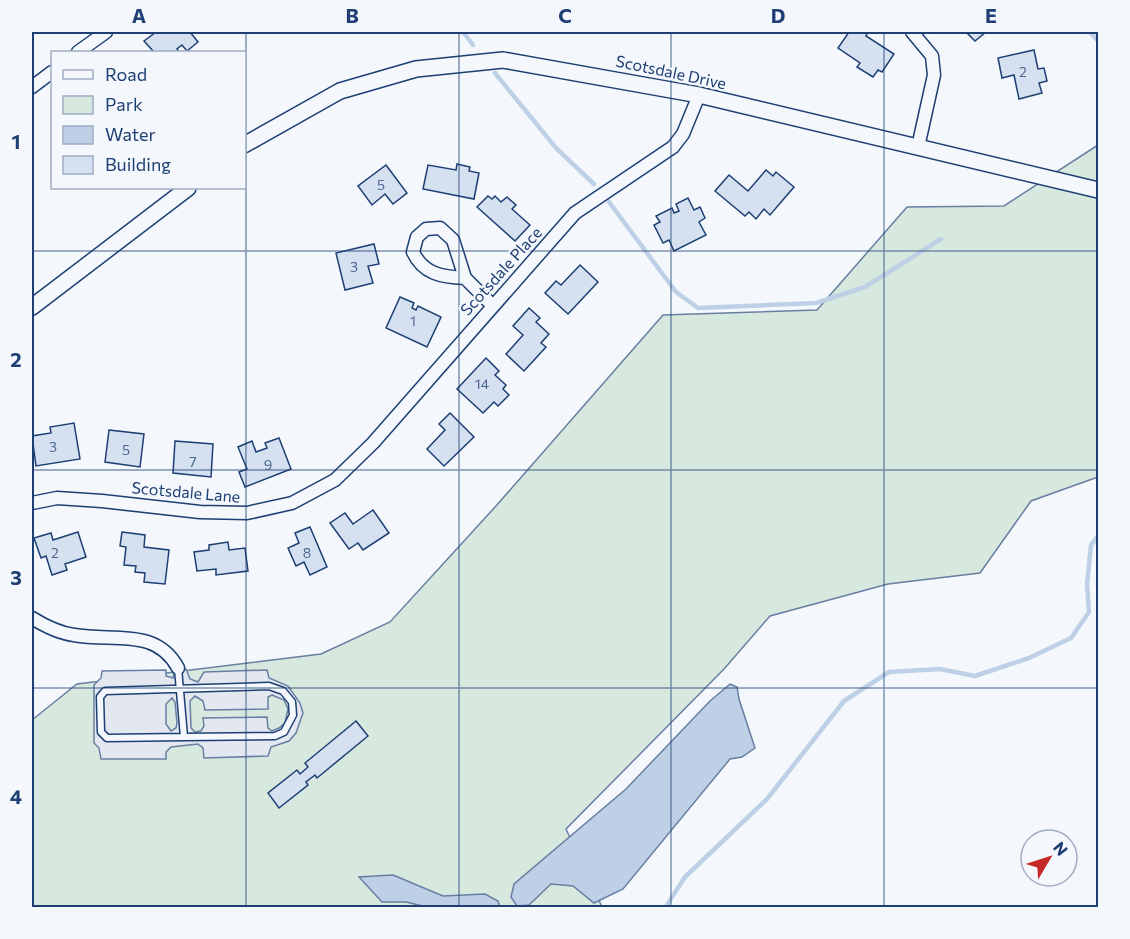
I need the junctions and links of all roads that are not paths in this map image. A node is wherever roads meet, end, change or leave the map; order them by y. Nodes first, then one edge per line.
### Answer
1 (106, 32) edge
2 (912, 32) edge
3 (79, 51) edge
4 (51, 73) edge
5 (32, 87) edge
6 (699, 95) junction
7 (246, 144) edge
8 (918, 147) junction
9 (187, 189) edge
10 (1098, 190) edge
11 (465, 278) junction
12 (492, 305) junction
13 (32, 307) edge
14 (332, 482) joint
15 (32, 503) edge
16 (32, 618) edge
17 (178, 668) joint
18 (180, 689) junction
19 (184, 737) junction

1 - 3 street
2 - 8 street
4 - 5 street
6 - 7 street, Scotsdale Drive
6 - 8 street, Scotsdale Drive
6 - 12 street, Scotsdale Place
8 - 10 street, Scotsdale Drive
9 - 13 street
11 - 11 street
11 - 12 street
12 - 14 street, Scotsdale Place
14 - 15 street, Scotsdale Lane
16 - 17 street
17 - 18 lane
18 - 19 lane
18 - 19 lane
18 - 19 lane

